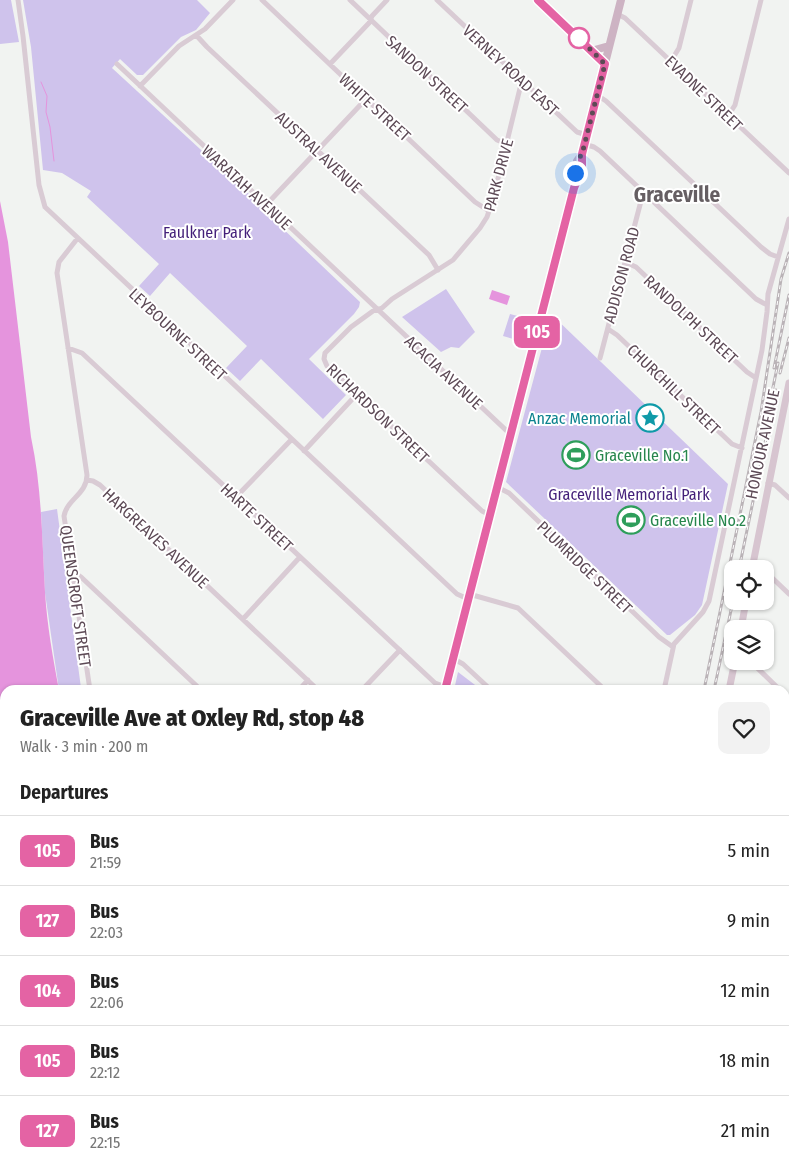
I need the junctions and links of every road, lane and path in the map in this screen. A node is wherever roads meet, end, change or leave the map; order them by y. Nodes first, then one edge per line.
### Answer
1 (18, 0) edge
2 (233, 0) edge
3 (262, 0) edge
4 (350, 0) edge
5 (387, 0) edge
6 (437, 0) edge
7 (538, 0) edge
8 (621, 0) edge
9 (691, 0) edge
10 (761, 0) edge
11 (617, 14) junction
12 (370, 20) junction
13 (196, 35) junction
14 (609, 46) junction
15 (592, 51) junction
16 (671, 61) junction
17 (117, 64) dead end
18 (330, 64) junction
19 (605, 64) junction
20 (522, 80) junction
21 (140, 86) junction
22 (597, 95) junction
23 (366, 98) junction
24 (728, 116) junction
25 (587, 135) junction
26 (507, 144) junction
27 (584, 144) junction
28 (318, 150) junction
29 (789, 173) edge
30 (645, 194) junction
31 (266, 205) junction
32 (489, 211) junction
33 (789, 219) edge
34 (77, 239) junction
35 (778, 257) junction
36 (625, 262) junction
37 (438, 270) junction
38 (767, 304) junction
39 (378, 309) junction
40 (608, 329) junction
41 (68, 348) junction
42 (600, 358) dead end
43 (756, 378) junction
44 (789, 383) edge
45 (357, 394) junction
46 (786, 412) edge
47 (510, 434) junction
48 (292, 439) junction
49 (742, 448) junction
50 (304, 451) junction
51 (87, 480) junction
52 (768, 483) junction
53 (497, 487) junction
54 (236, 497) junction
55 (789, 498) edge
56 (490, 515) junction
57 (300, 557) junction
58 (753, 560) edge
59 (73, 575) junction
60 (774, 580) edge
61 (789, 594) edge
62 (468, 596) junction
63 (242, 619) junction
64 (673, 647) junction
65 (400, 650) junction
66 (452, 658) junction
67 (733, 670) edge
68 (759, 670) edge
69 (308, 680) junction
70 (89, 685) edge
71 (196, 685) edge
72 (304, 685) edge
73 (313, 685) edge
74 (367, 685) edge
75 (439, 685) edge
76 (447, 685) edge
77 (486, 685) edge
78 (600, 685) edge
79 (665, 685) edge
80 (731, 685) edge
81 (775, 685) edge

1 - 34 street, LEYBOURNE STREET
2 - 13 street
3 - 18 street, WHITE STREET
4 - 12 street, SANDON STREET
5 - 12 street
6 - 20 street, VERNEY ROAD EAST
7 - 15 main road
8 - 11 main road
9 - 16 street
10 - 24 street
11 - 14 main road
11 - 16 street, EVADNE STREET
12 - 18 street
12 - 26 street, SANDON STREET
13 - 21 street
13 - 28 street, AUSTRAL AVENUE
14 - 15 main road
14 - 19 main road
15 - 19 main road
16 - 24 street, EVADNE STREET
17 - 21 street, WARATAH AVENUE
18 - 23 street, WHITE STREET
19 - 22 main road
20 - 25 street, VERNEY ROAD EAST
20 - 26 street, PARK DRIVE
21 - 31 street, WARATAH AVENUE
22 - 25 main road
22 - 35 street
23 - 28 street
23 - 32 street, WHITE STREET
24 - 29 street, EVADNE STREET
25 - 27 main road
26 - 32 street, PARK DRIVE
27 - 30 street
27 - 47 main road
28 - 31 street
28 - 37 street, AUSTRAL AVENUE
30 - 36 street, ADDISON ROAD
30 - 38 street
31 - 39 street, WARATAH AVENUE
32 - 37 street, PARK DRIVE
33 - 35 street
34 - 41 street, HARGREAVES AVENUE
34 - 48 street, LEYBOURNE STREET
35 - 38 street
36 - 40 street, ADDISON ROAD
36 - 43 street, RANDOLPH STREET
37 - 39 street, PARK DRIVE
38 - 43 street
39 - 45 street, RICHARDSON STREET
39 - 47 street, ACACIA AVENUE
40 - 42 street, ADDISON ROAD
40 - 49 street, CHURCHILL STREET
41 - 51 street, HARGREAVES AVENUE
41 - 54 street, HARTE STREET
43 - 49 street
44 - 46 main road, HONOUR AVENUE
45 - 50 street
45 - 56 street, RICHARDSON STREET
46 - 52 main road, HONOUR AVENUE
47 - 53 main road
48 - 50 street, LEYBOURNE STREET
48 - 54 street
49 - 64 street
50 - 62 street, LEYBOURNE STREET
51 - 59 street, QUEENSCROFT STREET
51 - 63 street, HARGREAVES AVENUE
52 - 55 street
52 - 58 main road, HONOUR AVENUE
53 - 56 main road
53 - 64 street, PLUMRIDGE STREET
54 - 57 street, HARTE STREET
56 - 62 main road
57 - 63 street
57 - 65 street, HARTE STREET
59 - 70 street, QUEENSCROFT STREET
59 - 71 street
60 - 61 street
62 - 66 main road
62 - 78 street, LEYBOURNE STREET
63 - 69 street, HARGREAVES AVENUE
64 - 79 street
65 - 74 street
65 - 75 street, HARTE STREET
66 - 76 main road
66 - 77 street
67 - 80 main road
68 - 81 street
69 - 72 street
69 - 73 street, HARGREAVES AVENUE

